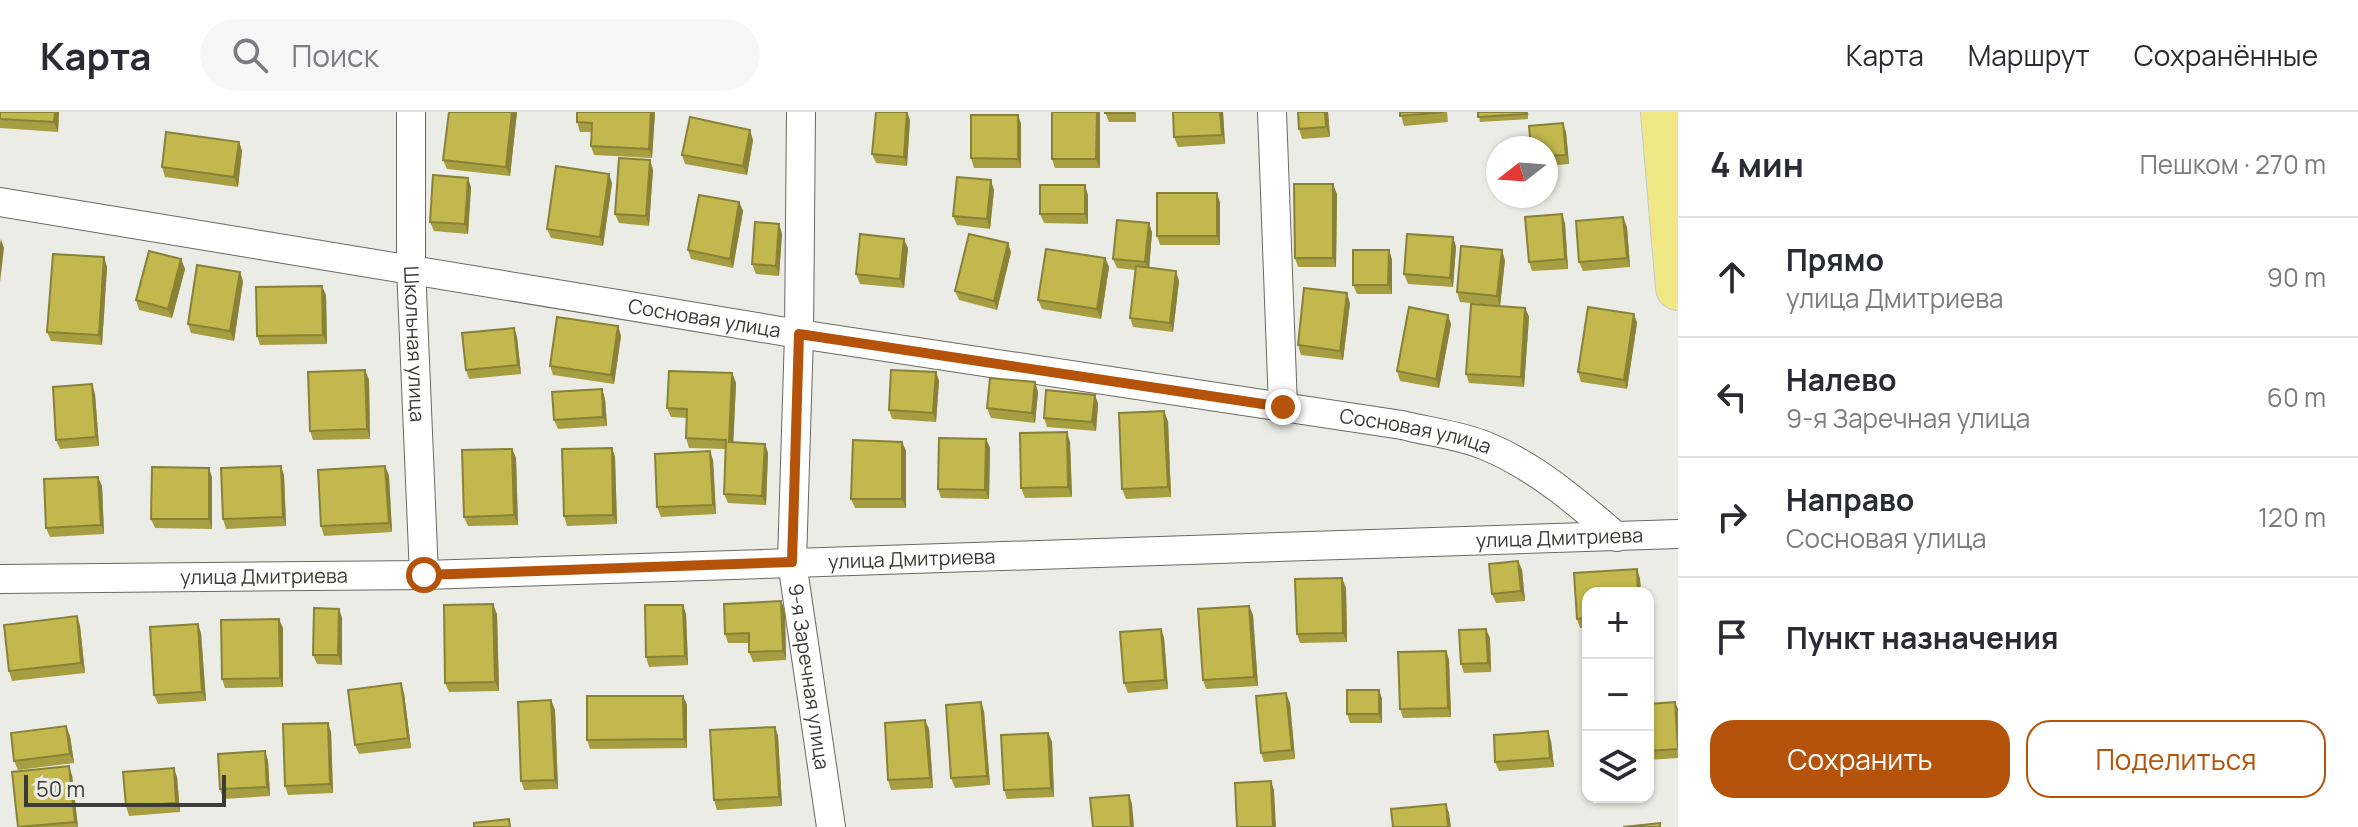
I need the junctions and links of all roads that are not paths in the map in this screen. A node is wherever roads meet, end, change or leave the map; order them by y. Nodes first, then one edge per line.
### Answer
1 (411, 112) edge
2 (801, 112) edge
3 (1272, 112) edge
4 (1663, 112) edge
5 (0, 202) edge
6 (411, 267) junction
7 (1678, 288) edge
8 (799, 334) junction
9 (1283, 407) junction
10 (1678, 534) edge
11 (1617, 537) junction
12 (792, 562) junction
13 (424, 575) junction
14 (0, 579) edge
15 (831, 827) edge

1 - 6 street, Школьная улица
2 - 8 street, 9-я Заречная улица
3 - 9 street
4 - 7 main road
5 - 6 street, Сосновая улица
6 - 8 street, Сосновая улица
6 - 13 street, Школьная улица
8 - 9 street, Сосновая улица
8 - 12 street, 9-я Заречная улица
9 - 11 street, Сосновая улица
10 - 11 street, улица Дмитриева
11 - 12 street, улица Дмитриева
12 - 13 street, улица Дмитриева
12 - 15 street, 9-я Заречная улица
13 - 14 street, улица Дмитриева

